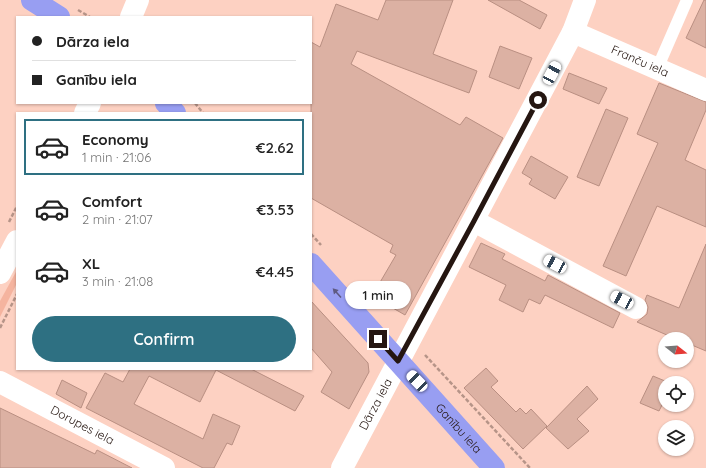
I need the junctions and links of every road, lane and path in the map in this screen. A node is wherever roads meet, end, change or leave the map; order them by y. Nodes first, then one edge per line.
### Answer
1 (32, 0) edge
2 (138, 0) edge
3 (585, 0) edge
4 (687, 0) edge
5 (57, 16) edge
6 (131, 16) edge
7 (573, 32) junction
8 (657, 69) junction
9 (706, 90) edge
10 (167, 104) edge
11 (195, 104) edge
12 (174, 112) edge
13 (203, 112) edge
14 (474, 221) junction
15 (16, 243) edge
16 (312, 265) edge
17 (0, 273) edge
18 (16, 296) edge
19 (636, 308) dead end
20 (0, 328) edge
21 (398, 361) junction
22 (0, 382) edge
23 (164, 468) edge
24 (342, 468) edge
25 (494, 468) edge

1 - 5 highway
2 - 6 street
3 - 7 street, Dārza iela
4 - 8 lane
7 - 8 street, Franču iela
7 - 14 street, Dārza iela
8 - 9 street, Franču iela
10 - 12 highway
11 - 13 path
14 - 19 street
14 - 21 street, Dārza iela
15 - 17 street
21 -> 16 highway, Ganību iela
18 - 20 path
21 - 24 street, Dārza iela
21 - 25 highway, Ganību iela
22 - 23 street, Dorupes iela

